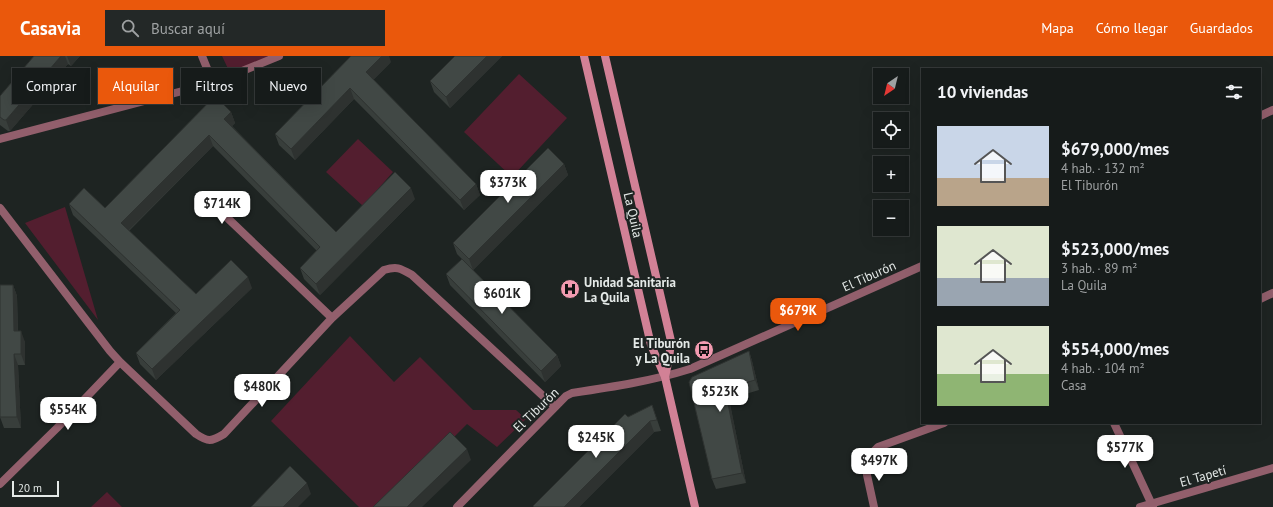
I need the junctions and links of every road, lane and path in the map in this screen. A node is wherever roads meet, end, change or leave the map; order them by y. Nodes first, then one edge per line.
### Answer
1 (202, 56) edge
2 (279, 56) edge
3 (584, 56) edge
4 (605, 56) edge
5 (207, 68) edge
6 (247, 69) edge
7 (181, 91) edge
8 (1273, 110) edge
9 (1261, 116) edge
10 (0, 139) edge
11 (0, 208) edge
12 (218, 209) dead end
13 (921, 266) edge
14 (1273, 293) edge
15 (1261, 299) edge
16 (332, 318) junction
17 (120, 362) junction
18 (666, 377) junction
19 (555, 407) junction
20 (941, 424) edge
21 (1114, 424) edge
22 (1273, 468) edge
23 (0, 484) edge
24 (1153, 505) edge
25 (457, 507) edge
26 (695, 507) edge
27 (874, 507) edge
28 (1140, 507) edge

1 - 5 street
2 - 6 street
3 - 18 main road, La Quila
4 - 18 main road, La Quila
7 - 10 street
8 - 9 street
11 - 17 street
12 - 16 street
13 - 18 street, El Tiburón
14 - 15 street
16 - 17 street
16 - 19 street
17 - 23 street
18 - 19 street, El Tiburón
18 - 26 main road, La Quila
19 - 25 street, El Tiburón
20 - 27 street
21 - 24 street
22 - 24 street, El Tapetí
24 - 28 street, El Tapetí

